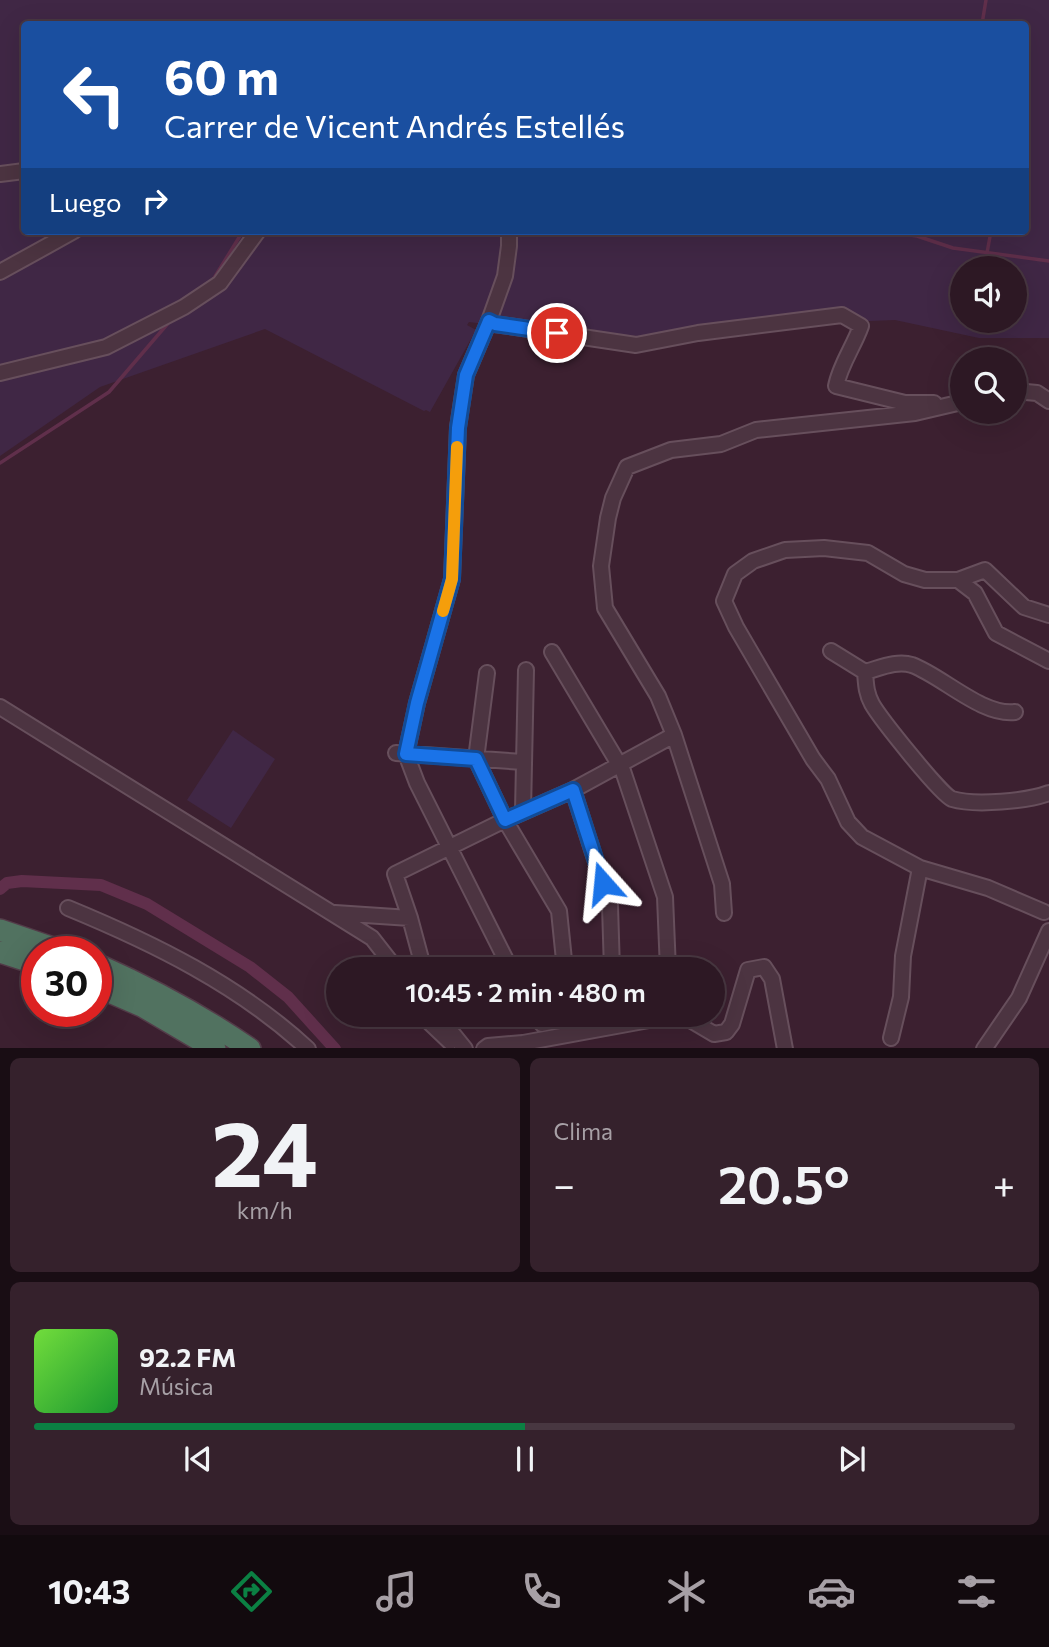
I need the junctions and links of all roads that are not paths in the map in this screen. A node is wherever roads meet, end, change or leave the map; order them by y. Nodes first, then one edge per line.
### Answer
1 (21, 172) edge
2 (0, 174) edge
3 (67, 235) edge
4 (255, 235) edge
5 (509, 235) edge
6 (0, 272) edge
7 (489, 321) junction
8 (0, 373) edge
9 (1027, 392) edge
10 (1049, 401) edge
11 (950, 402) edge
12 (950, 404) edge
13 (958, 580) junction
14 (1049, 615) edge
15 (831, 651) dead end
16 (552, 652) dead end
17 (1049, 661) edge
18 (526, 670) dead end
19 (487, 673) dead end
20 (865, 673) junction
21 (0, 707) edge
22 (1015, 712) dead end
23 (674, 735) junction
24 (401, 754) junction
25 (476, 759) junction
26 (523, 762) junction
27 (620, 765) junction
28 (573, 790) junction
29 (1049, 793) edge
30 (523, 811) junction
31 (505, 820) junction
32 (448, 847) junction
33 (920, 868) junction
34 (68, 908) dead end
35 (1046, 910) edge
36 (332, 913) junction
37 (724, 913) dead end
38 (410, 918) junction
39 (0, 930) edge
40 (1049, 930) edge
41 (21, 937) edge
42 (0, 951) edge
43 (387, 957) edge
44 (420, 957) edge
45 (504, 957) edge
46 (564, 957) edge
47 (612, 957) edge
48 (667, 957) edge
49 (21, 958) edge
50 (112, 971) edge
51 (112, 993) edge
52 (436, 1027) edge
53 (441, 1027) edge
54 (546, 1027) edge
55 (555, 1037) junction
56 (891, 1038) dead end
57 (523, 1043) junction
58 (215, 1048) edge
59 (250, 1048) edge
60 (308, 1048) edge
61 (444, 1048) edge
62 (462, 1048) edge
63 (484, 1048) edge
64 (507, 1048) edge
65 (785, 1048) edge
66 (984, 1048) edge

1 - 2 street
3 - 6 street
4 - 8 street
5 - 7 street
7 - 11 street
7 - 24 street
9 - 10 street
12 - 23 street
13 - 14 street
13 - 17 street
13 - 33 street
15 - 20 street
16 - 27 street
18 - 26 street
19 - 25 street
20 - 22 street
20 - 29 street
21 - 36 street
23 - 27 street
23 - 37 street
24 - 25 street
24 - 32 street
25 - 26 street
25 - 31 street
26 - 30 street
27 - 28 street
27 - 48 street
28 - 30 street
28 - 47 street
30 - 31 street
31 - 32 street
31 - 46 street
32 - 38 street
32 - 45 street
33 - 35 street
33 - 56 street
34 - 60 street
35 - 40 street
36 - 38 street
36 - 43 street
38 - 44 street
39 - 41 highway
40 - 66 street
42 - 49 highway
50 - 59 highway
51 - 58 highway
52 - 61 street
53 - 62 street
54 - 55 street
55 - 57 street
55 - 65 street
57 - 63 street
57 - 64 street

